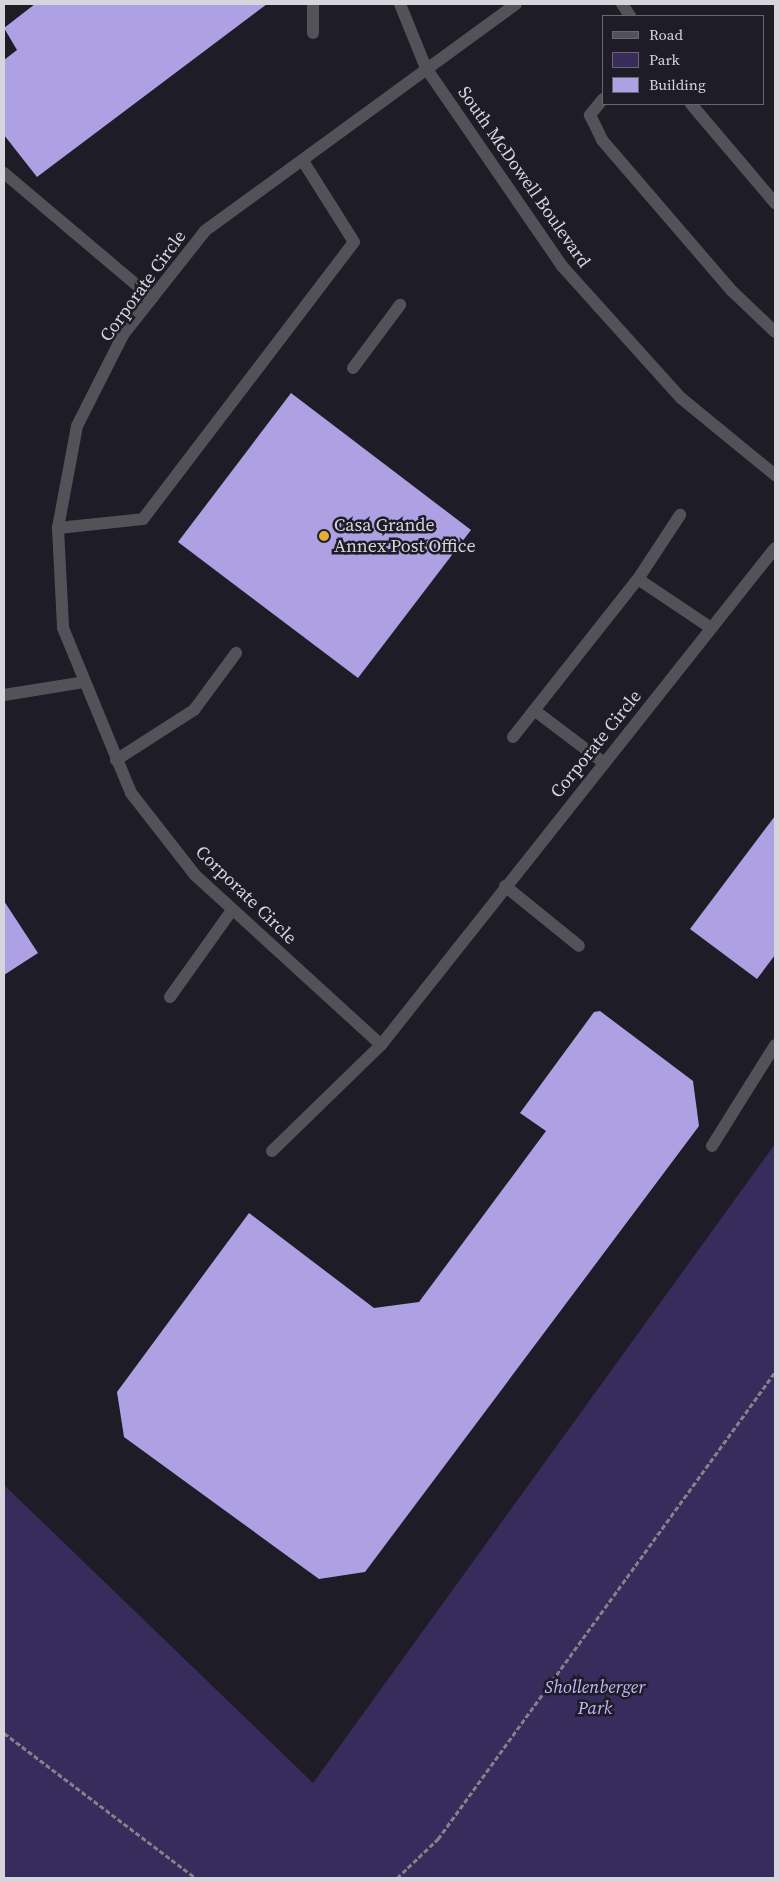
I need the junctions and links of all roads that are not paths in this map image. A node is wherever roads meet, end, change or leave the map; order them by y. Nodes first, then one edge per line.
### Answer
1 (313, 4) edge
2 (400, 4) edge
3 (516, 4) edge
4 (622, 4) edge
5 (629, 15) edge
6 (313, 33) dead end
7 (426, 68) junction
8 (602, 100) edge
9 (692, 105) edge
10 (303, 161) junction
11 (4, 173) edge
12 (775, 203) edge
13 (152, 298) junction
14 (400, 305) dead end
15 (775, 332) edge
16 (352, 368) dead end
17 (775, 475) edge
18 (680, 515) dead end
19 (58, 528) junction
20 (775, 548) edge
21 (638, 579) junction
22 (711, 628) junction
23 (236, 653) dead end
24 (84, 682) junction
25 (4, 695) edge
26 (534, 710) junction
27 (513, 737) dead end
28 (116, 760) junction
29 (604, 763) junction
30 (506, 886) junction
31 (232, 910) junction
32 (579, 946) dead end
33 (170, 997) dead end
34 (381, 1045) junction
35 (775, 1045) edge
36 (712, 1146) dead end
37 (272, 1151) dead end

1 - 6 street
2 - 7 street, South McDowell Boulevard
3 - 7 street, Corporate Circle
4 - 5 street
7 - 10 street, Corporate Circle
7 - 17 street, South McDowell Boulevard
8 - 15 street
9 - 12 street
10 - 13 street, Corporate Circle
10 - 19 street
11 - 13 street
13 - 19 street, Corporate Circle
14 - 16 street
18 - 21 street
19 - 24 street, Corporate Circle
20 - 22 street, Corporate Circle
21 - 22 street
21 - 26 street
22 - 29 street, Corporate Circle
23 - 28 street
24 - 25 street
24 - 28 street, Corporate Circle
26 - 27 street
26 - 29 street
28 - 31 street, Corporate Circle
29 - 30 street, Corporate Circle
30 - 32 street
30 - 34 street, Corporate Circle
31 - 33 street
31 - 34 street, Corporate Circle
34 - 37 street
35 - 36 street

